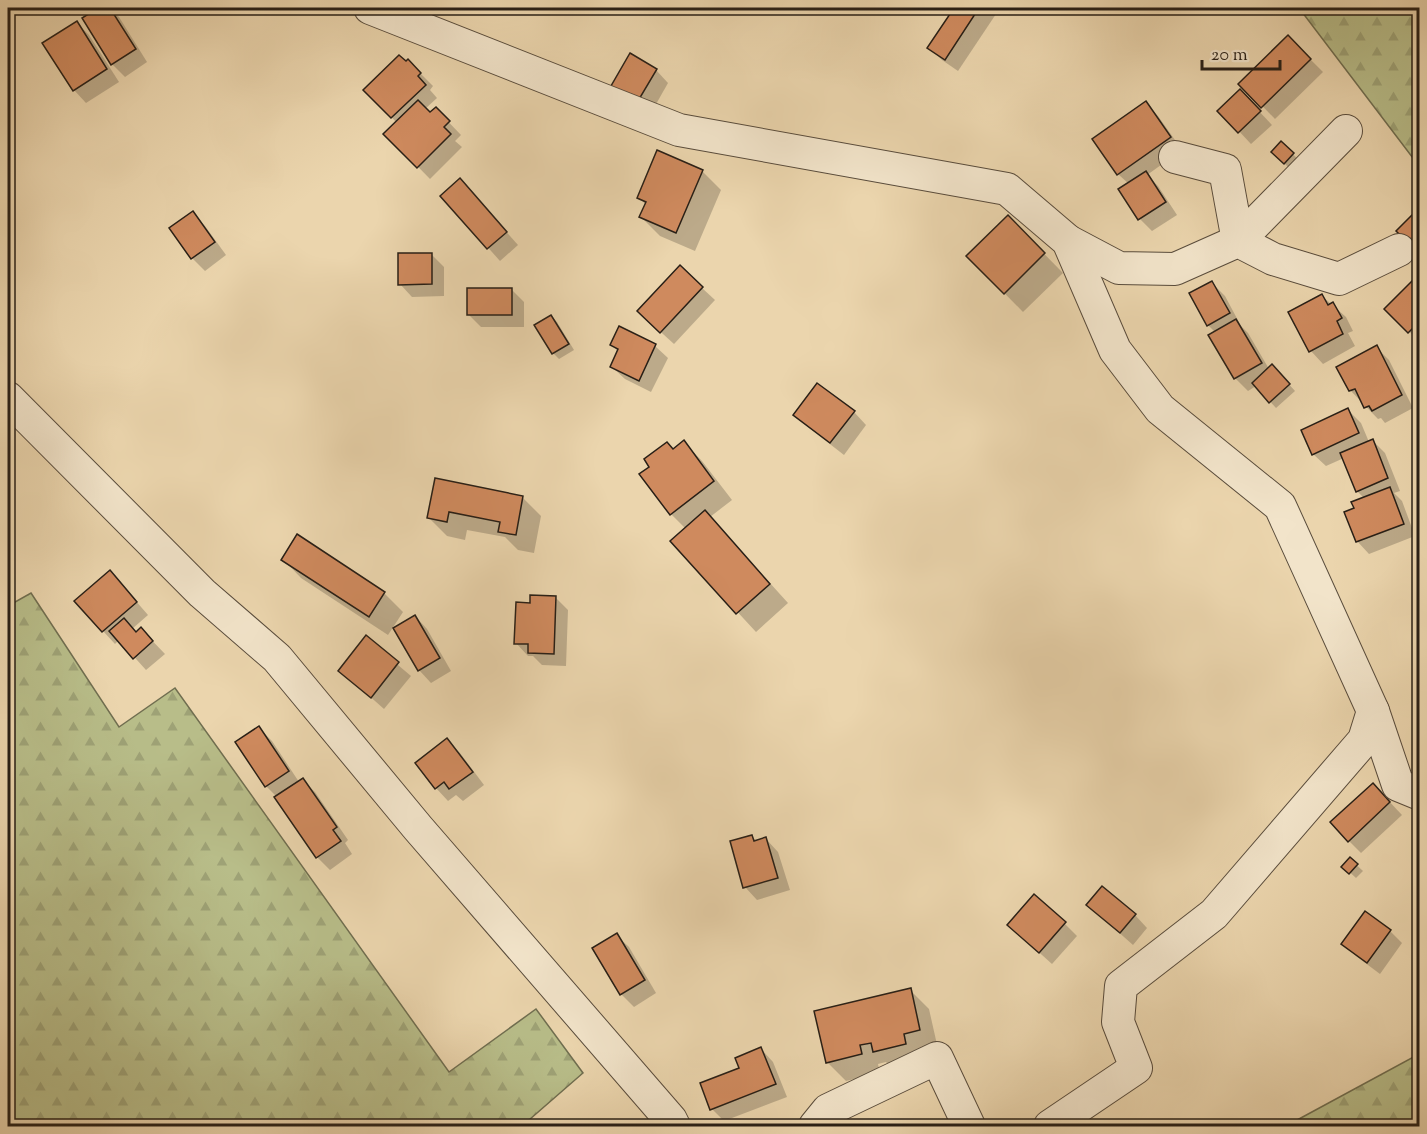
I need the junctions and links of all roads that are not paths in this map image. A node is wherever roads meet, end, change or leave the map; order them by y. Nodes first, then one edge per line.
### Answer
1 (370, 8) edge
2 (1346, 131) dead end
3 (1175, 157) dead end
4 (1068, 241) junction
5 (1238, 241) junction
6 (1399, 250) dead end
7 (8, 398) edge
8 (1373, 711) junction
9 (1419, 794) edge
10 (674, 1126) edge
11 (815, 1126) edge
12 (969, 1126) edge
13 (1050, 1126) edge

1 - 4 street
2 - 5 street
3 - 5 street
4 - 5 street
4 - 8 street
5 - 6 street
7 - 10 street
8 - 9 street
8 - 13 street
11 - 12 street

